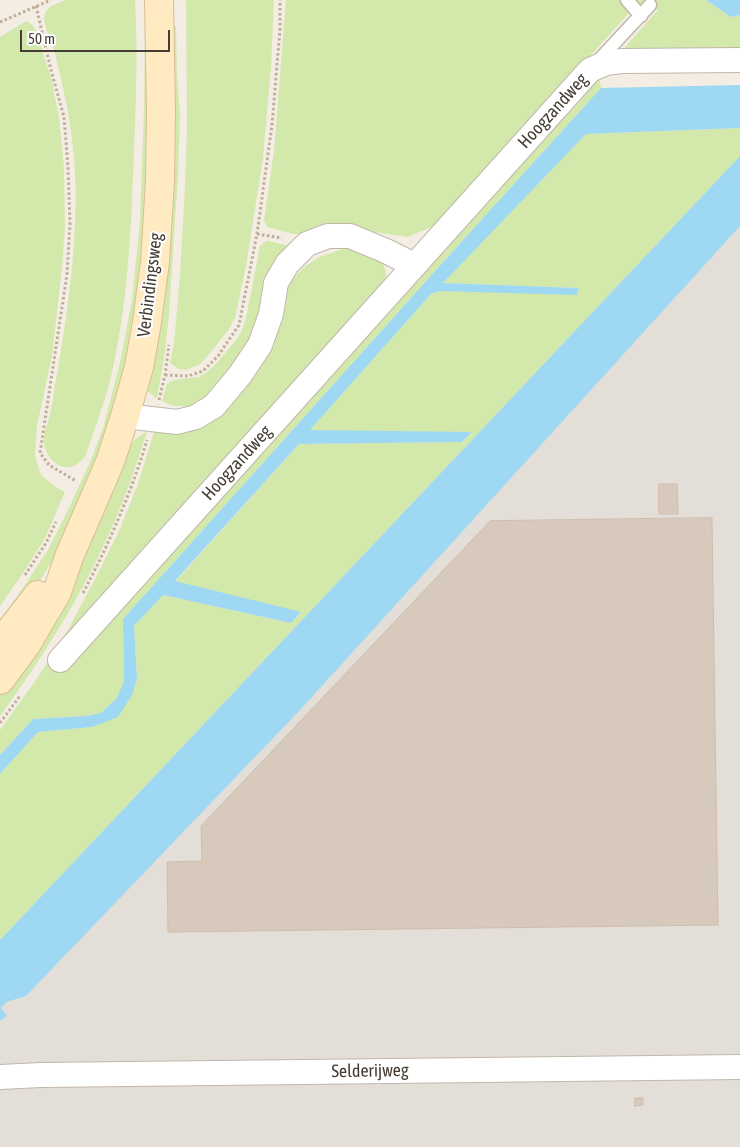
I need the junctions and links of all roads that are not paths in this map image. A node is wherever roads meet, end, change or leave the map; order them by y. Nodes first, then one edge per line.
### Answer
1 (159, 0) edge
2 (627, 0) edge
3 (650, 5) dead end
4 (641, 16) junction
5 (740, 60) edge
6 (590, 70) junction
7 (414, 265) junction
8 (125, 416) junction
9 (69, 557) junction
10 (0, 644) edge
11 (60, 660) dead end
12 (0, 680) edge
13 (740, 1067) edge
14 (0, 1077) edge

1 - 8 street, Verbindingsweg
2 - 4 lane
3 - 4 lane
4 - 6 lane
5 - 6 street, Hoogzandweg
6 - 7 street, Hoogzandweg
7 - 8 street
7 - 11 street, Hoogzandweg
8 - 9 street, Verbindingsweg
9 - 10 street, Verbindingsweg
9 - 12 street, Verbindingsweg
13 - 14 street, Selderijweg

